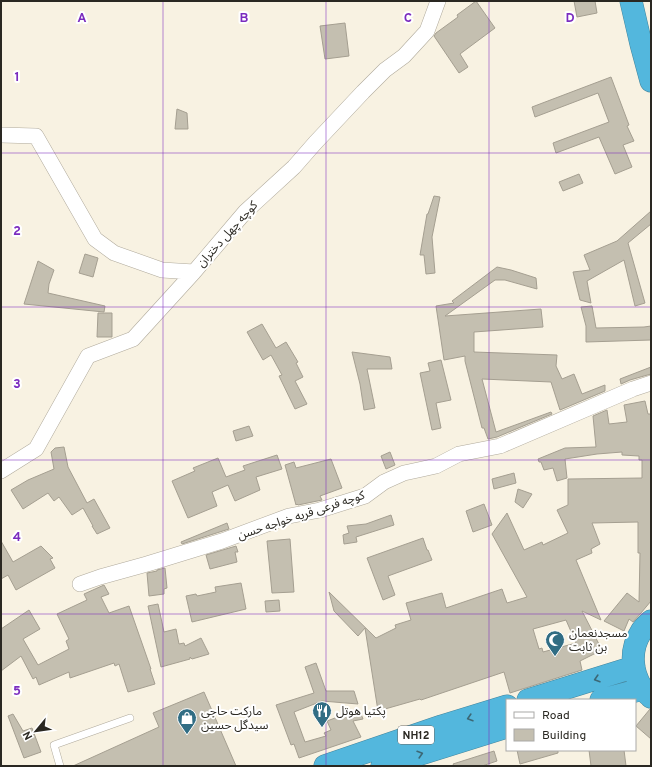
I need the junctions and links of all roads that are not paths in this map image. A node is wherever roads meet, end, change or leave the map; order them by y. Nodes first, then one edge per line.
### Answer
1 (438, 1) edge
2 (631, 1) edge
3 (651, 81) edge
4 (1, 135) edge
5 (194, 272) junction
6 (651, 384) edge
7 (1, 471) edge
8 (80, 584) dead end
9 (651, 621) edge
10 (634, 667) junction
11 (647, 693) edge
12 (531, 699) edge
13 (608, 699) edge
14 (506, 706) edge
15 (130, 718) dead end
16 (506, 727) edge
17 (60, 766) edge
18 (325, 766) edge
19 (382, 766) edge

1 - 5 street, کوچه چهل دختران
2 - 3 highway
4 - 5 street, کوچه چهل دختران
5 - 7 street
6 - 8 street, کوچه فرعی قریه خواجه حسن
9 - 10 highway
10 - 11 highway
10 -> 12 highway
11 - 13 highway
14 -> 18 highway, NH12
15 - 17 lane
19 -> 16 highway, NH12

